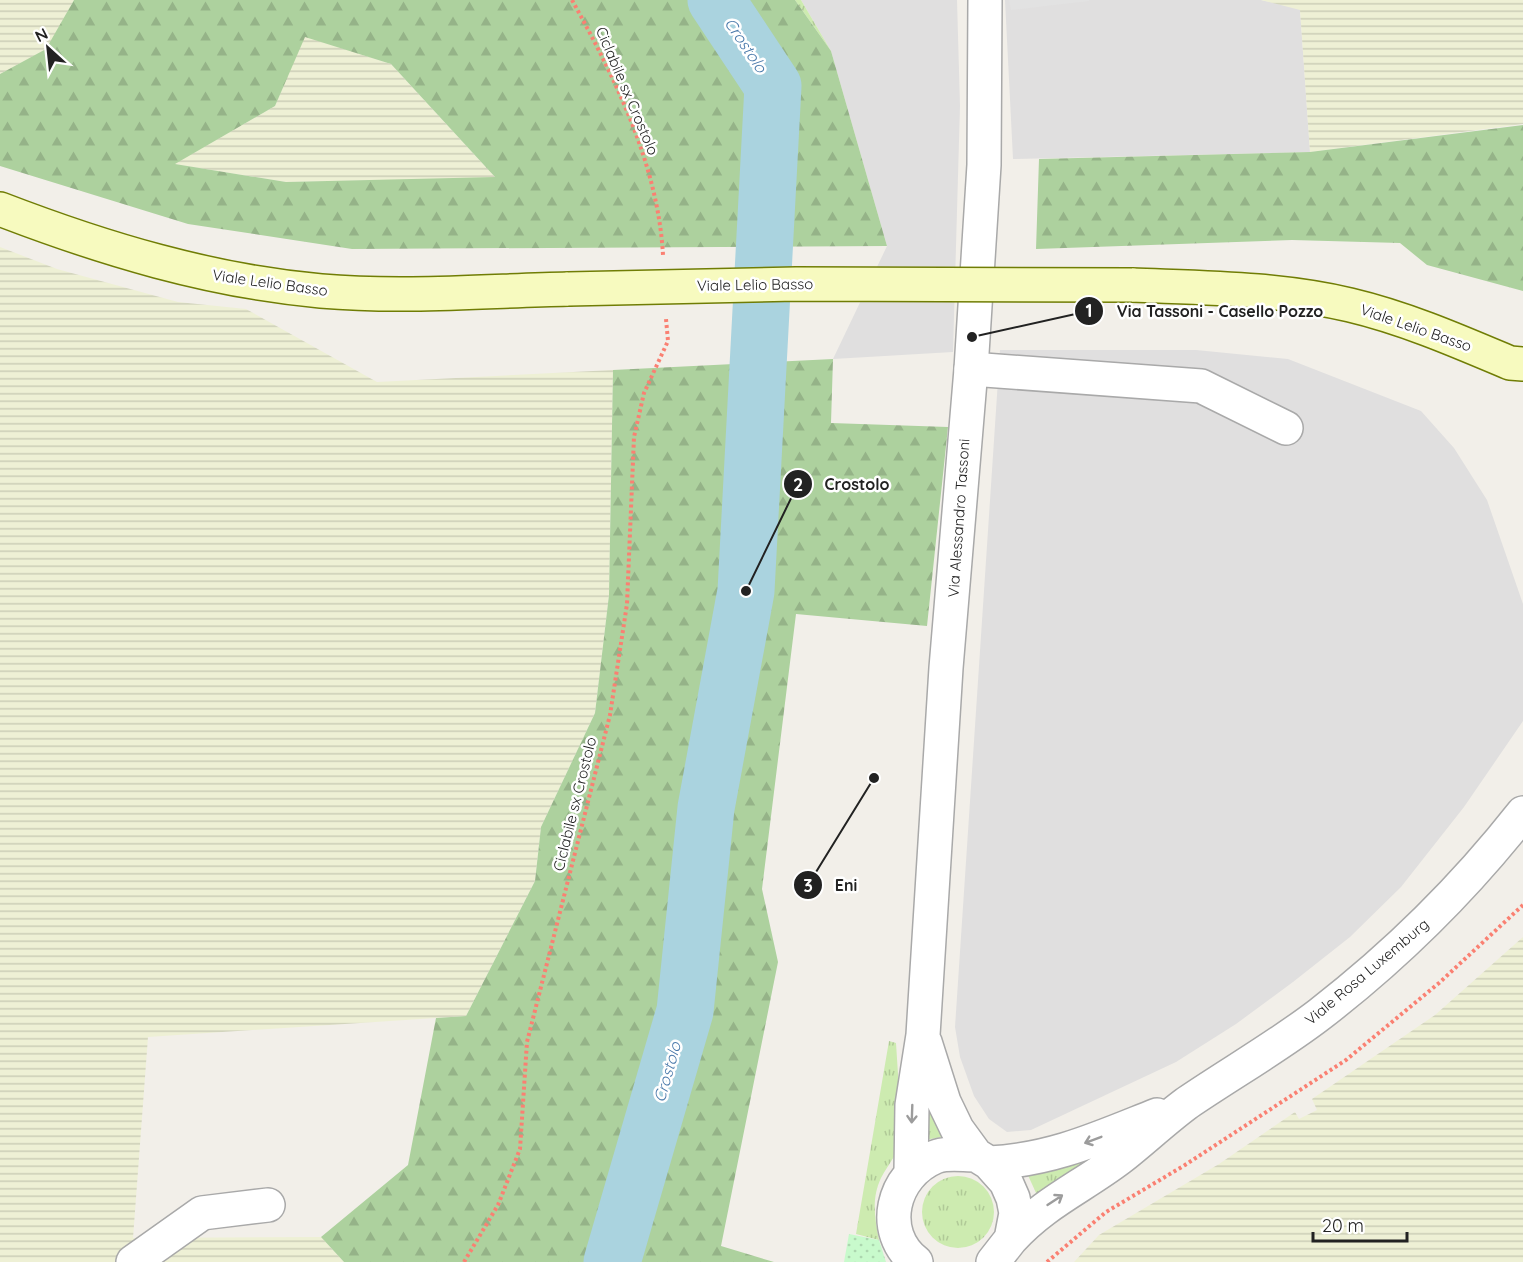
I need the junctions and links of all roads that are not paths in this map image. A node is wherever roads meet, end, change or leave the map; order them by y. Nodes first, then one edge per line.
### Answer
1 (985, 0) edge
2 (0, 209) edge
3 (971, 369) junction
4 (1519, 369) edge
5 (1286, 428) dead end
6 (1523, 813) edge
7 (923, 1035) junction
8 (1187, 1104) junction
9 (983, 1159) junction
10 (910, 1171) junction
11 (268, 1205) dead end
12 (1002, 1251) edge
13 (910, 1260) edge
14 (133, 1262) edge

1 - 3 street, Via Alessandro Tassoni
2 - 4 main road, Viale Lelio Basso, bridge
3 - 5 street
3 - 7 street, Via Alessandro Tassoni
6 - 8 street, Viale Rosa Luxemburg
7 - 9 street, Via Alessandro Tassoni
7 -> 10 street, Via Alessandro Tassoni
8 -> 9 street, Viale Rosa Luxemburg
12 -> 8 street, Viale Rosa Luxemburg
9 - 10 street
9 - 12 street, Via Alessandro Tassoni
10 - 13 street, Via Alessandro Tassoni
11 - 14 street

